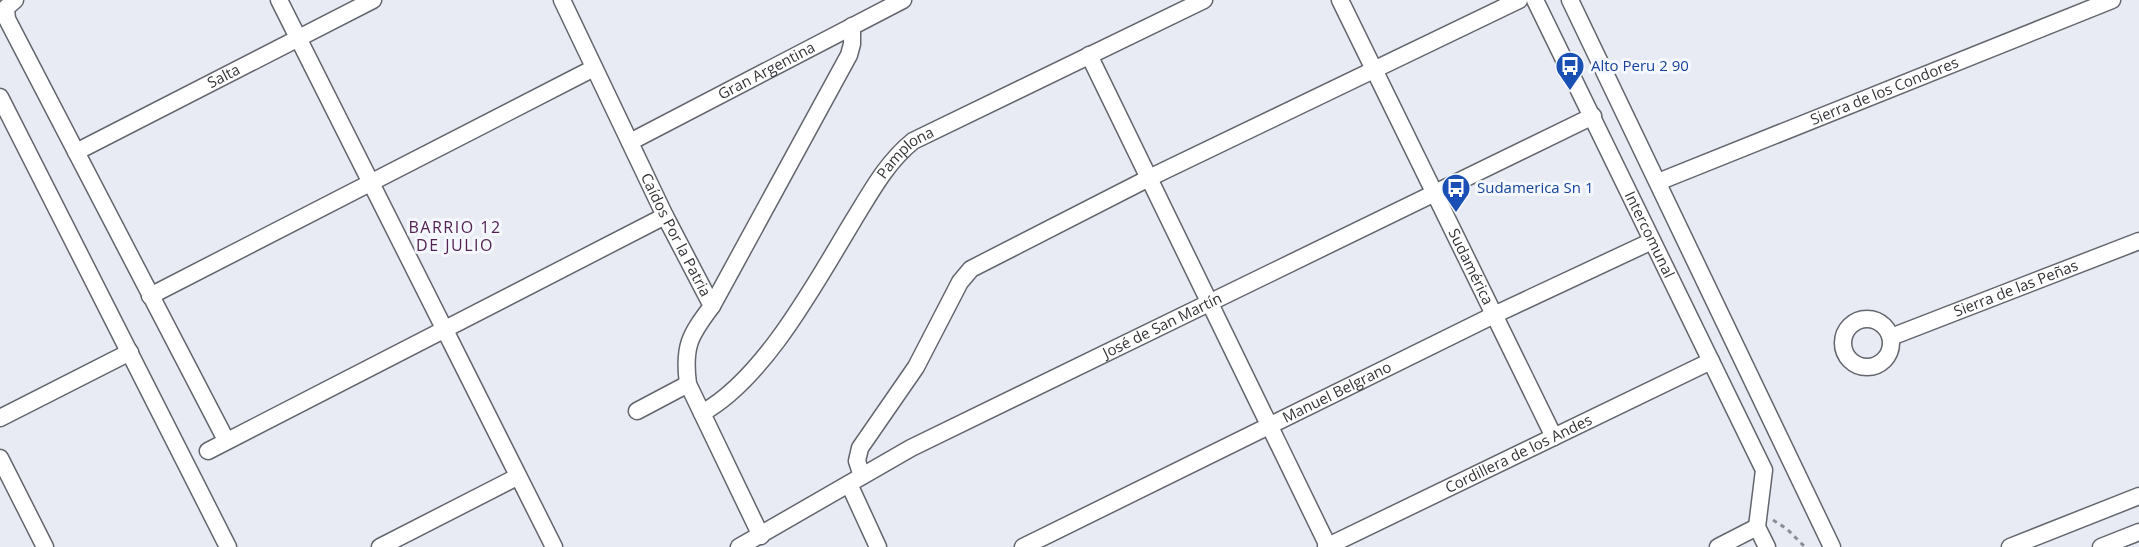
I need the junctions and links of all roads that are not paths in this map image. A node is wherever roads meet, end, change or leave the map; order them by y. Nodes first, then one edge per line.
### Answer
1 (279, 0) edge
2 (373, 0) edge
3 (903, 0) edge
4 (1204, 0) edge
5 (1340, 0) edge
6 (1519, 0) edge
7 (1535, 0) edge
8 (1570, 0) edge
9 (2112, 0) edge
10 (566, 1) edge
11 (11, 4) edge
12 (852, 26) junction
13 (298, 39) junction
14 (1089, 55) junction
15 (594, 68) junction
16 (1377, 70) junction
17 (0, 96) edge
18 (1593, 117) junction
19 (630, 142) junction
20 (76, 152) junction
21 (1149, 178) junction
22 (1658, 182) junction
23 (370, 183) junction
24 (1435, 192) junction
25 (665, 216) junction
26 (1652, 241) junction
27 (2139, 241) edge
28 (150, 297) junction
29 (1211, 302) junction
30 (712, 306) junction
31 (1494, 315) junction
32 (442, 329) junction
33 (1891, 337) dead end
34 (130, 352) junction
35 (1711, 360) junction
36 (688, 384) junction
37 (637, 411) dead end
38 (702, 413) junction
39 (0, 418) edge
40 (1270, 424) junction
41 (1554, 437) junction
42 (226, 440) junction
43 (208, 451) dead end
44 (0, 458) edge
45 (517, 477) junction
46 (856, 480) junction
47 (2139, 496) edge
48 (1758, 519) junction
49 (2139, 532) edge
50 (761, 536) junction
51 (45, 547) edge
52 (228, 547) edge
53 (380, 547) edge
54 (554, 547) edge
55 (739, 547) edge
56 (878, 547) edge
57 (1023, 547) edge
58 (1327, 547) edge
59 (1718, 547) edge
60 (1767, 547) edge
61 (1832, 547) edge
62 (2010, 547) edge
63 (2101, 547) edge

1 - 13 street
2 - 13 street, Salta
3 - 12 street, Gran Argentina
4 - 14 street, Pamplona
5 - 16 street, Sudamérica
6 - 16 street
7 - 18 street, Intercomunal
8 - 22 street
9 - 22 street, Sierra de los Condores
10 - 15 street, Caídos Por la Patria
11 - 20 street
12 - 19 street, Gran Argentina
12 - 30 street
13 - 20 street, Salta
13 - 23 street
14 - 21 street
14 - 38 street, Pamplona
15 - 19 street, Caídos Por la Patria
15 - 23 street
16 - 21 street
16 - 24 street, Sudamérica
17 - 34 street
18 - 24 street, José de San Martín
18 - 26 street, Intercomunal
19 - 25 street, Caídos Por la Patria
20 - 28 street
21 - 29 street
21 - 46 street
22 - 61 street
23 - 28 street
23 - 32 street
24 - 29 street, José de San Martín
24 - 31 street, Sudamérica
25 - 30 street, Caídos Por la Patria
25 - 32 street
26 - 31 street, Manuel Belgrano
26 - 35 street, Intercomunal
27 - 33 street, Sierra de las Peñas
28 - 42 street
29 - 40 street
29 - 46 street, José de San Martín
30 - 36 street, Caídos Por la Patria
31 - 40 street, Manuel Belgrano
31 - 41 street, Sudamérica
32 - 42 street
32 - 45 street
34 - 39 street
34 - 52 street
35 - 41 street, Cordillera de los Andes
35 - 48 street, Intercomunal
36 - 37 street
36 - 38 street, Caídos Por la Patria
38 - 50 street, Caídos Por la Patria
40 - 57 street, Manuel Belgrano
40 - 58 street
41 - 58 street, Cordillera de los Andes
42 - 43 street
44 - 51 street
45 - 53 street
45 - 54 street
46 - 50 street, José de San Martín
46 - 56 street
47 - 62 street
48 - 59 street
48 - 60 street
49 - 63 street
50 - 55 street, José de San Martín

